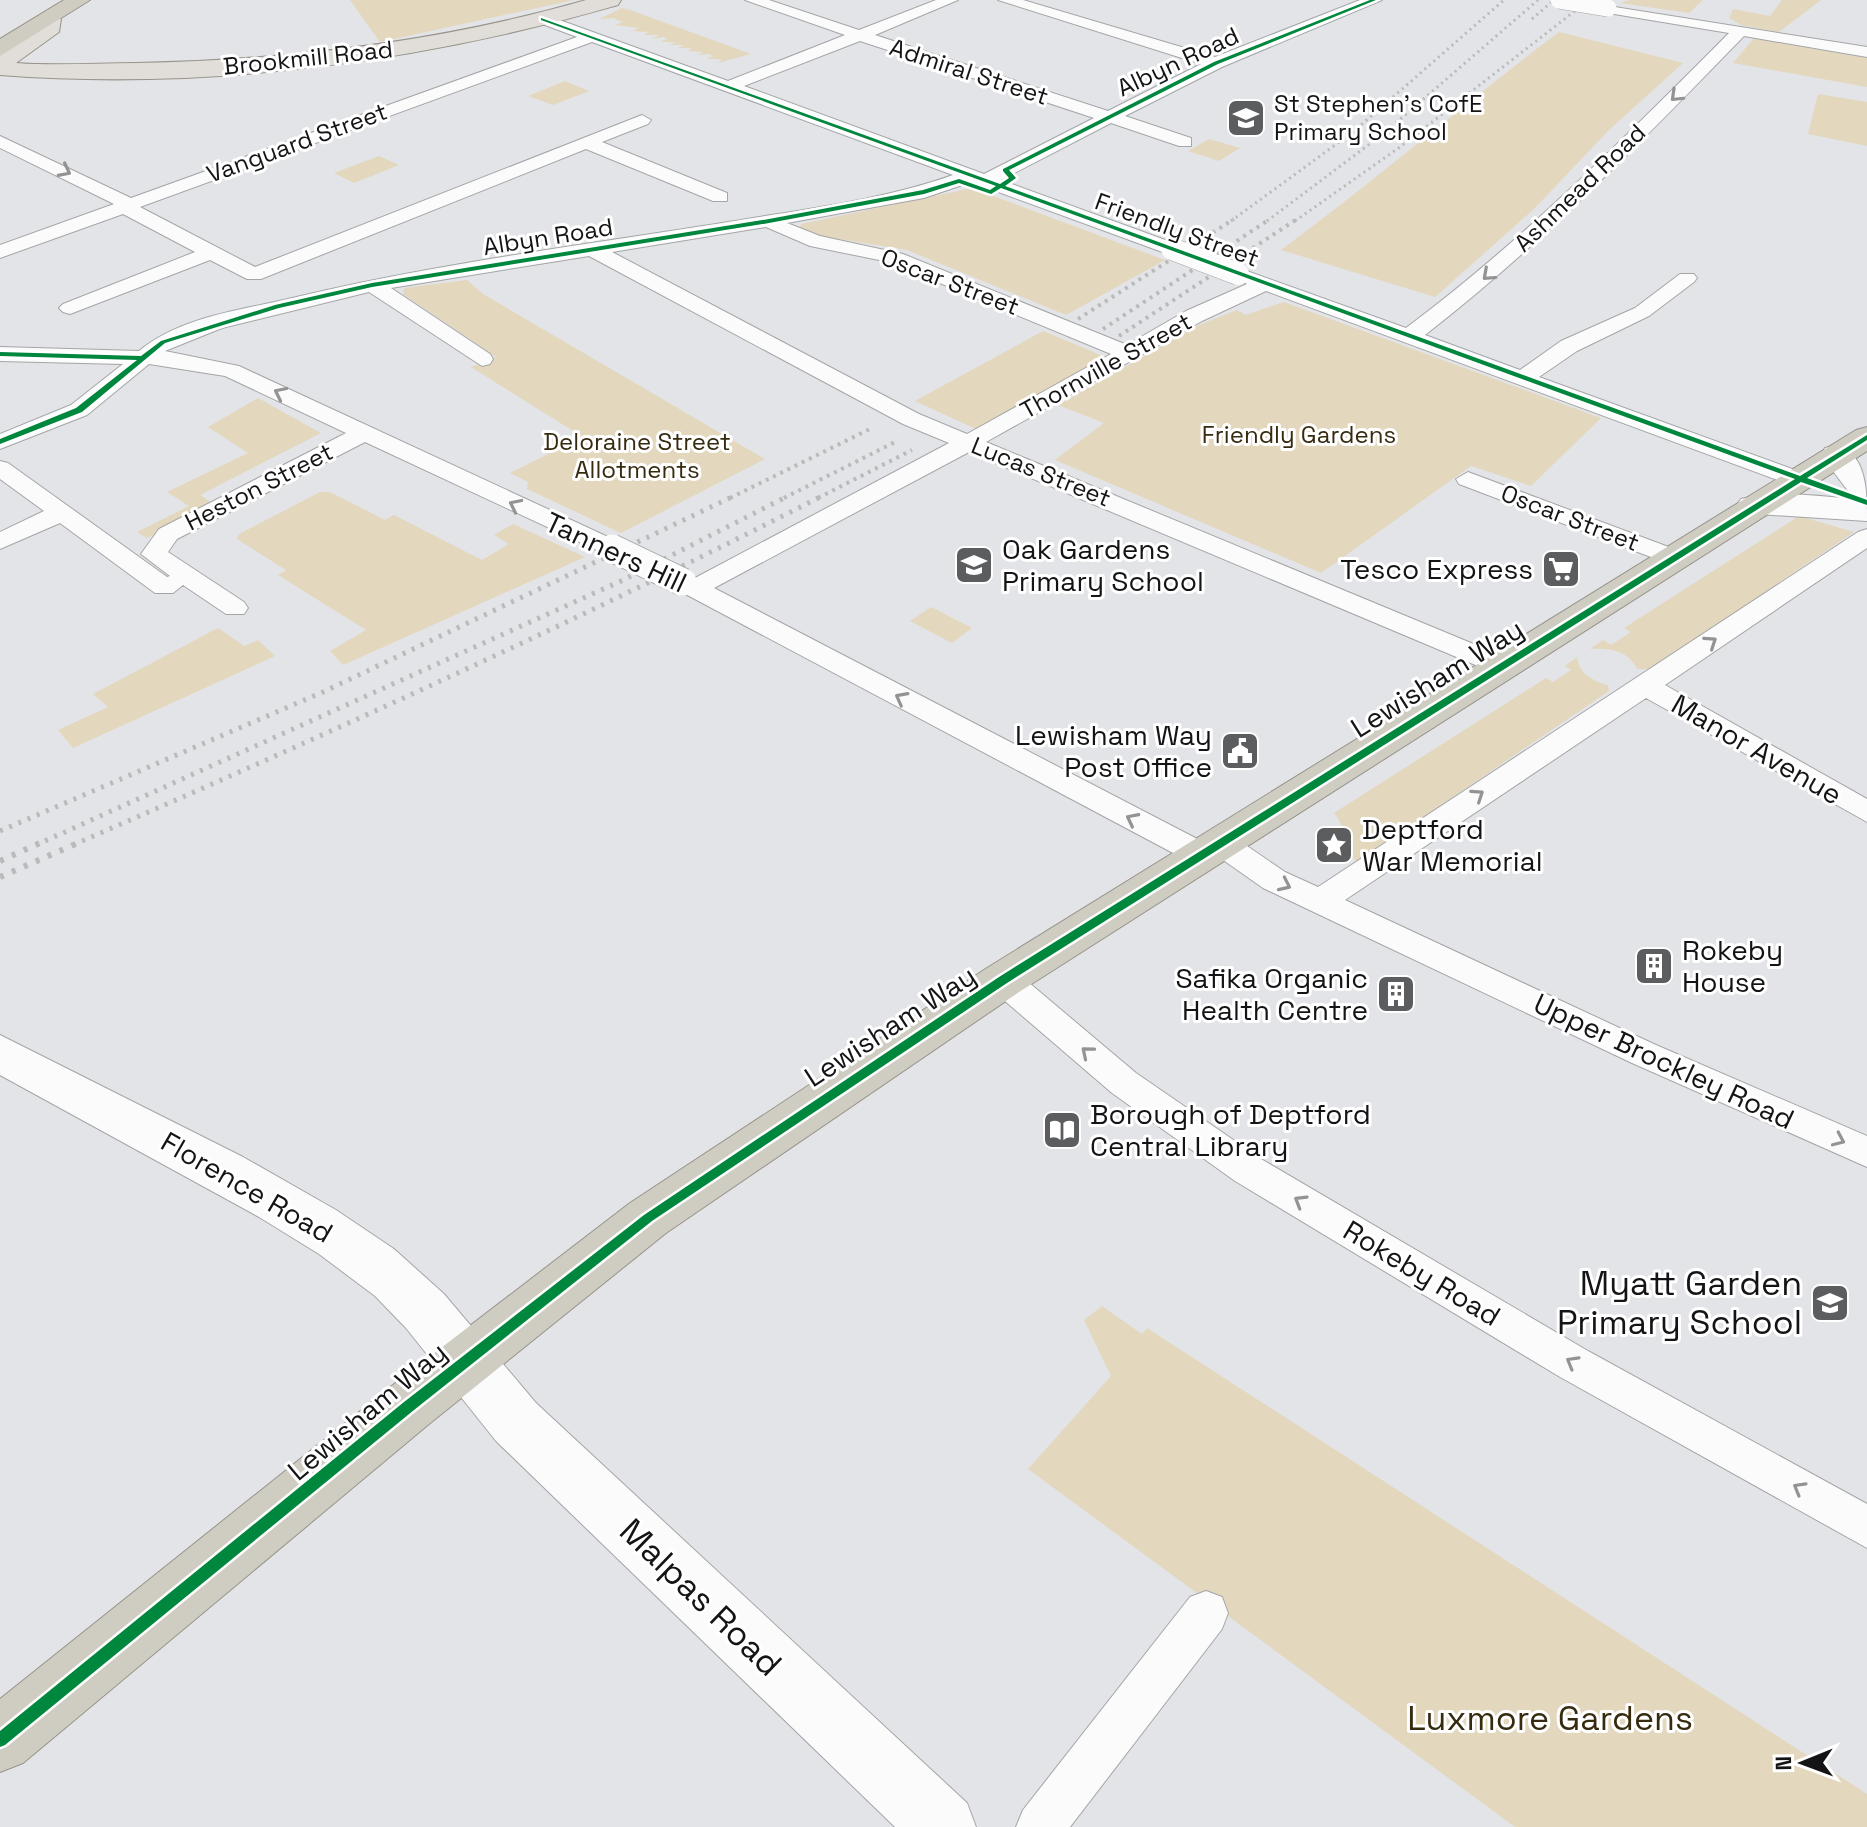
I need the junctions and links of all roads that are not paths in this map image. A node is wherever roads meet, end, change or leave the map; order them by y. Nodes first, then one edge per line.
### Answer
1 (610, 0) edge
2 (753, 0) edge
3 (950, 0) edge
4 (1006, 0) edge
5 (1374, 0) edge
6 (1559, 0) edge
7 (78, 1) edge
8 (1716, 3) dead end
9 (49, 9) edge
10 (543, 19) junction
11 (1709, 24) junction
12 (0, 28) edge
13 (1741, 30) junction
14 (594, 36) junction
15 (859, 36) junction
16 (0, 39) edge
17 (1867, 52) edge
18 (1, 62) edge
19 (1216, 63) junction
20 (727, 87) junction
21 (1108, 118) junction
22 (642, 120) dead end
23 (0, 141) edge
24 (586, 142) junction
25 (1185, 142) dead end
26 (976, 179) junction
27 (720, 197) dead end
28 (126, 205) junction
29 (769, 221) junction
30 (593, 250) junction
31 (0, 252) edge
32 (209, 253) junction
33 (254, 275) junction
34 (1687, 278) dead end
35 (1265, 284) junction
36 (372, 285) junction
37 (275, 286) dead end
38 (70, 308) dead end
39 (1410, 336) junction
40 (1129, 353) junction
41 (0, 354) edge
42 (141, 358) junction
43 (482, 359) dead end
44 (1522, 378) junction
45 (365, 433) junction
46 (1867, 437) edge
47 (0, 442) edge
48 (969, 442) junction
49 (1837, 455) junction
50 (0, 468) edge
51 (1468, 479) dead end
52 (1797, 479) junction
53 (1867, 494) edge
54 (1867, 503) edge
55 (1753, 506) junction
56 (1867, 511) edge
57 (61, 513) junction
58 (1867, 537) edge
59 (0, 541) edge
60 (1673, 557) junction
61 (187, 576) junction
62 (689, 585) junction
63 (235, 608) dead end
64 (1502, 666) junction
65 (1646, 686) junction
66 (1867, 812) edge
67 (1211, 848) junction
68 (1321, 901) junction
69 (1003, 980) junction
70 (0, 1053) edge
71 (1867, 1152) edge
72 (466, 1360) junction
73 (1867, 1527) edge
74 (1206, 1613) dead end
75 (0, 1740) edge
76 (943, 1827) edge
77 (1040, 1827) edge

1 - 10 main road, Brookmill Road
2 - 15 street, Admiral Street
3 - 15 street
4 - 19 street
5 - 19 street, Albyn Road
6 - 11 street, bridge
7 - 9 highway
7 - 16 main road
8 - 11 street
9 - 12 highway
9 - 18 highway
10 - 14 street, Friendly Street
10 - 18 main road, Brookmill Road
11 - 13 street
13 - 17 street
13 -> 39 street, Ashmead Road
14 - 20 street, Friendly Street
14 - 28 street, Vanguard Street
15 - 20 street
15 - 21 street, Admiral Street
19 - 21 street, Albyn Road
20 - 26 street, Friendly Street
21 - 25 street, Admiral Street
21 - 26 street, Albyn Road
22 - 24 street
23 -> 28 street
24 - 27 street
24 - 33 street
26 - 29 street, Albyn Road
26 - 35 street, Friendly Street, bridge
28 - 31 street, Vanguard Street
28 - 32 street
29 - 30 street, Albyn Road
29 - 40 street, Oscar Street
30 - 36 street, Albyn Road
30 - 48 street, Lucas Street
32 - 33 street
32 - 38 street
33 - 37 street
34 - 44 street
35 - 39 street, Friendly Street
35 - 40 street, Thornville Street
36 - 42 street, Albyn Road
36 - 43 street
39 - 44 street, Friendly Street
40 - 48 street, Thornville Street
41 - 42 street, Tanners Hill
45 -> 42 street, Tanners Hill
42 - 47 street, Albyn Road
44 - 52 street, Friendly Street
45 - 61 street, Heston Street
62 -> 45 street, Tanners Hill, bridge
46 - 49 highway, Lewisham Way
48 - 62 street, Thornville Street
48 - 64 street, Lucas Street
49 - 52 highway, Lewisham Way
49 - 53 main road
50 - 57 street, Heston Street
51 - 60 street, Oscar Street
52 - 54 main road
52 - 55 highway, Lewisham Way
55 - 56 main road
55 - 60 highway, Lewisham Way
57 - 59 street
57 - 61 street, Heston Street
65 -> 58 street
60 - 64 highway, Lewisham Way
61 - 63 street, Heston Street
67 -> 62 street, Tanners Hill
64 - 67 highway, Lewisham Way
65 - 66 street, Manor Avenue
68 -> 65 street
67 -> 68 street, Tanners Hill
67 - 69 highway, Lewisham Way
68 -> 71 street, Upper Brockley Road
69 - 72 highway, Lewisham Way
73 -> 69 street, Rokeby Road
70 - 72 main road, Florence Road
72 - 75 highway, Lewisham Way
72 - 76 main road, Malpas Road
74 - 77 street

